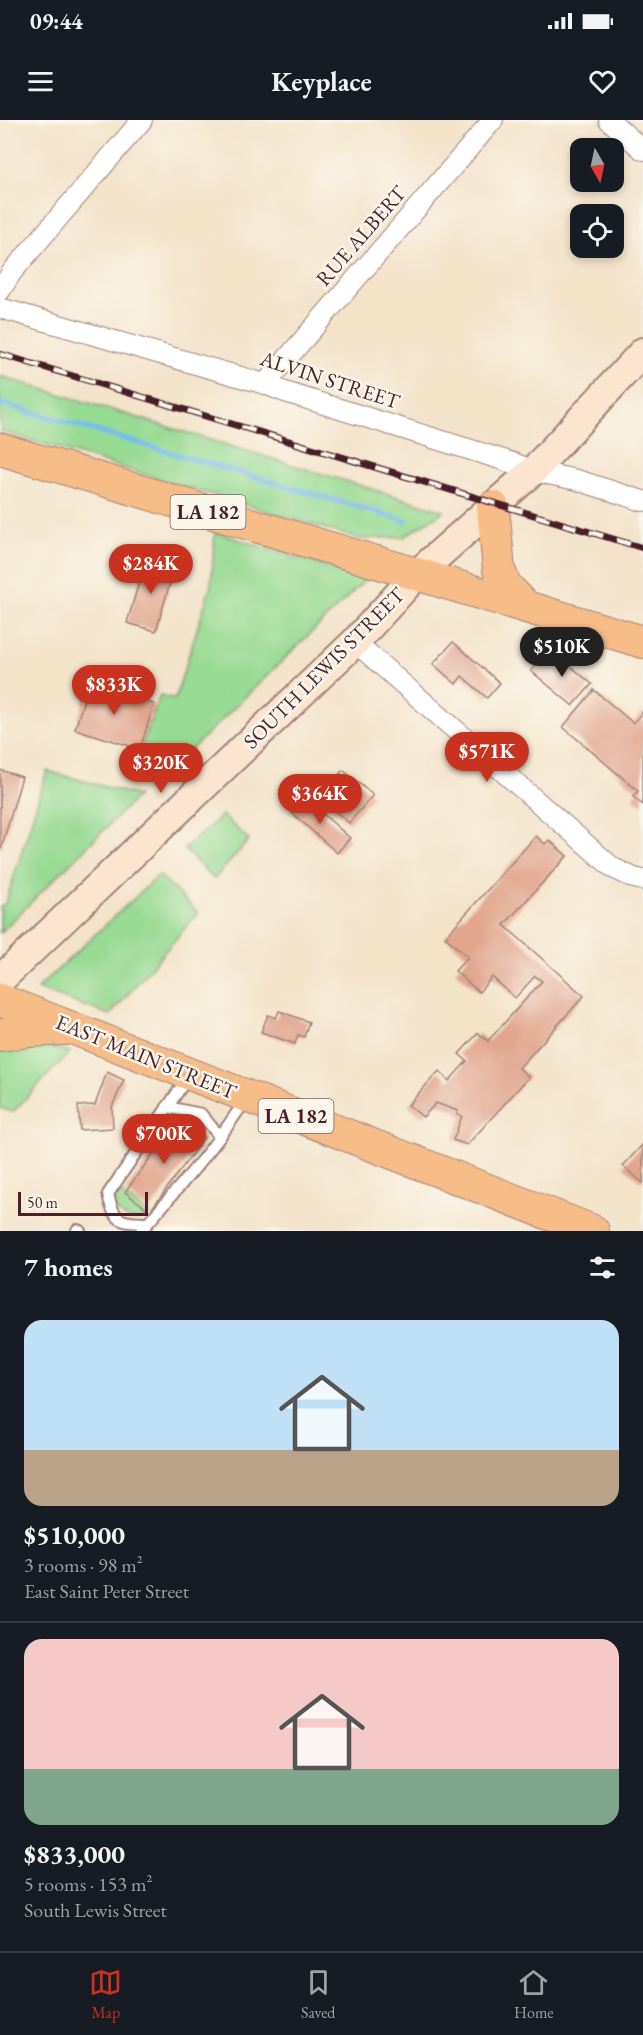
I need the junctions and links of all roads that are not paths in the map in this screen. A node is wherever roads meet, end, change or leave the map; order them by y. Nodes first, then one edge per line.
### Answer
1 (142, 120) edge
2 (493, 120) edge
3 (609, 120) edge
4 (643, 150) edge
5 (0, 291) edge
6 (0, 308) edge
7 (643, 352) edge
8 (265, 384) junction
9 (0, 449) edge
10 (533, 471) junction
11 (643, 501) edge
12 (493, 507) junction
13 (417, 573) junction
14 (526, 607) junction
15 (355, 642) junction
16 (643, 642) edge
17 (643, 880) edge
18 (0, 980) edge
19 (0, 1000) edge
20 (76, 1029) junction
21 (0, 1035) edge
22 (190, 1073) junction
23 (247, 1097) junction
24 (167, 1107) junction
25 (220, 1137) junction
26 (145, 1227) edge
27 (593, 1231) edge

1 - 5 street
2 - 8 street, RUE ALBERT
3 - 4 street
6 - 8 street, ALVIN STREET
7 - 10 main road, SOUTH LEWIS STREET
8 - 10 street, ALVIN STREET
9 - 13 main road, LA 182
10 - 11 street, ALVIN STREET
10 - 12 main road, SOUTH LEWIS STREET
12 - 13 main road, SOUTH LEWIS STREET
12 - 14 main road
13 - 14 main road, LA 182
13 - 15 main road, SOUTH LEWIS STREET
14 - 16 main road, LA 182
15 - 17 street
15 - 18 main road, SOUTH LEWIS STREET
19 - 20 main road, EAST MAIN STREET / LA 182
20 - 21 main road
20 - 22 main road, EAST MAIN STREET / LA 182
22 - 23 main road, EAST MAIN STREET / LA 182
22 - 24 lane
23 - 25 lane
23 - 27 main road, EAST MAIN STREET / LA 182
24 - 25 lane
24 - 26 lane
25 - 26 lane

